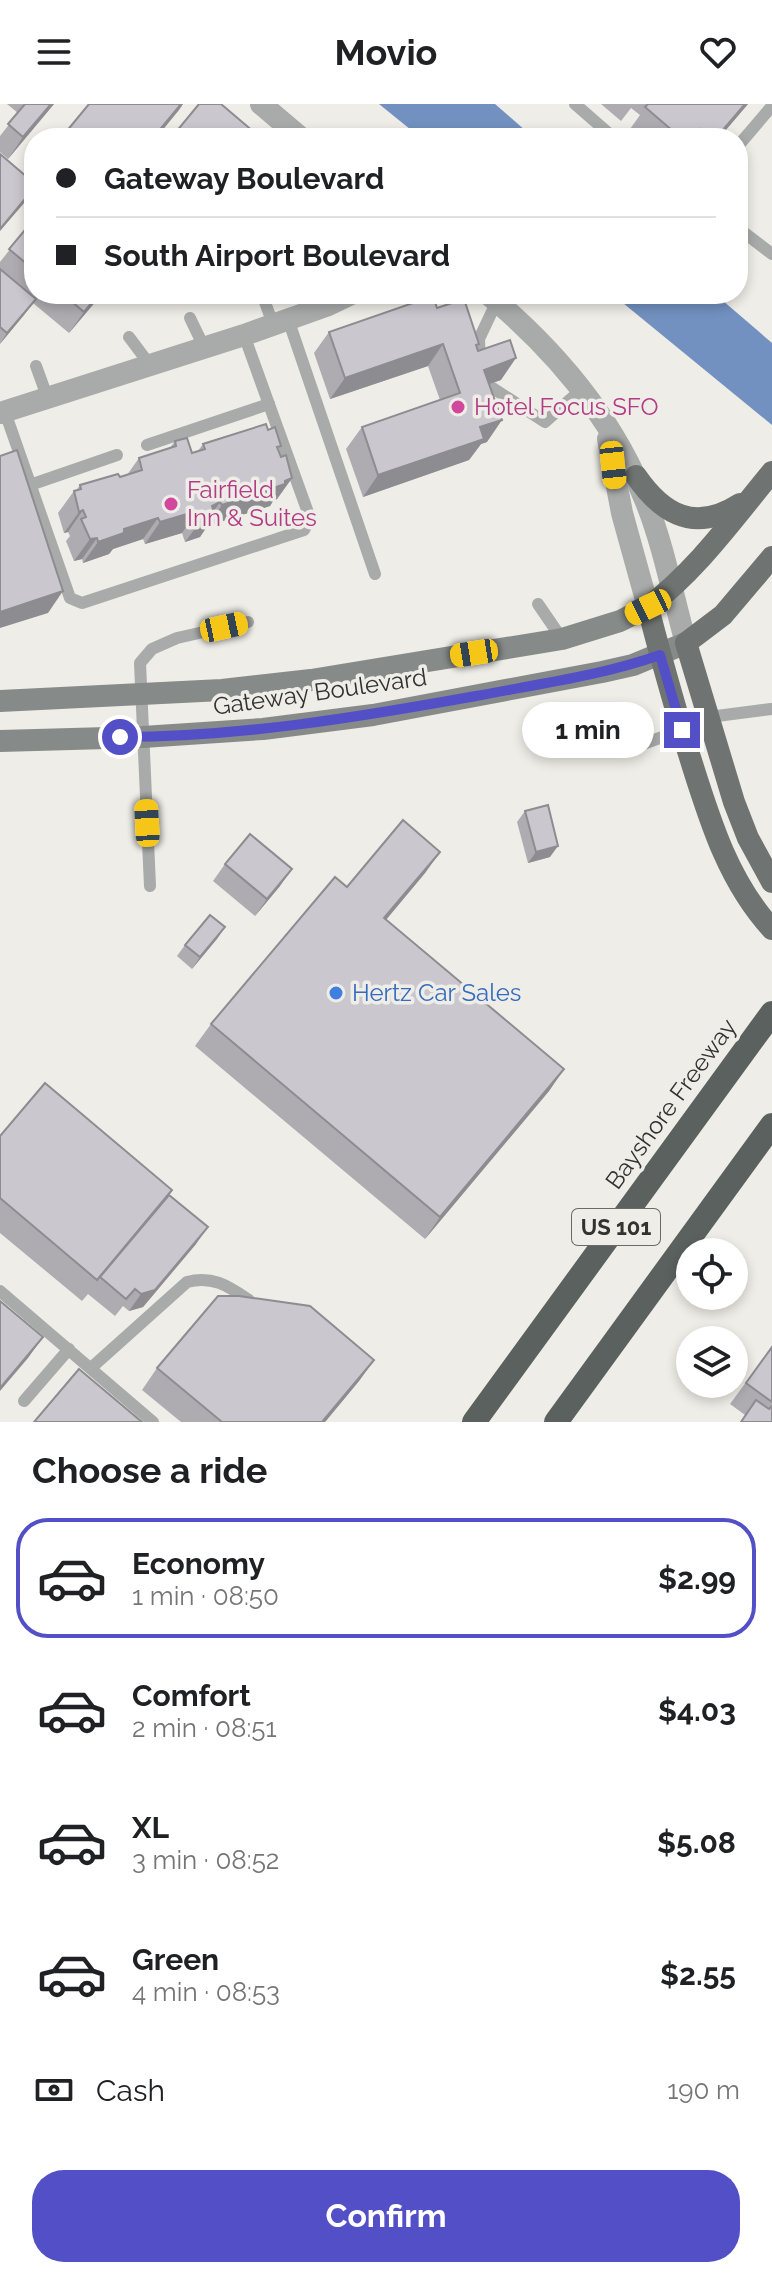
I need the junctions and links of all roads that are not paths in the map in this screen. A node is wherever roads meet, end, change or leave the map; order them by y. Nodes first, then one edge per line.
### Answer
1 (261, 104) edge
2 (575, 104) edge
3 (772, 106) edge
4 (284, 128) edge
5 (603, 128) edge
6 (748, 134) edge
7 (748, 236) edge
8 (772, 254) edge
9 (269, 304) edge
10 (325, 304) edge
11 (491, 304) edge
12 (500, 304) edge
13 (190, 318) dead end
14 (281, 321) junction
15 (244, 335) junction
16 (129, 337) dead end
17 (204, 347) junction
18 (150, 365) junction
19 (36, 366) dead end
20 (480, 366) edge
21 (488, 385) edge
22 (582, 389) junction
23 (48, 399) junction
24 (269, 404) junction
25 (2, 413) edge
26 (603, 423) junction
27 (147, 445) dead end
28 (117, 455) dead end
29 (771, 473) edge
30 (636, 476) junction
31 (30, 485) junction
32 (751, 497) junction
33 (772, 557) edge
34 (375, 574) dead end
35 (671, 590) junction
36 (538, 604) dead end
37 (648, 607) junction
38 (248, 622) dead end
39 (562, 639) junction
40 (686, 643) junction
41 (660, 655) junction
42 (141, 694) junction
43 (0, 701) edge
44 (771, 709) edge
45 (709, 717) junction
46 (682, 730) junction
47 (143, 737) junction
48 (0, 741) edge
49 (626, 750) dead end
50 (772, 882) edge
51 (150, 886) dead end
52 (772, 929) edge
53 (772, 1013) edge
54 (772, 1125) edge
55 (772, 1156) edge
56 (723, 1193) junction
57 (0, 1291) edge
58 (249, 1300) edge
59 (69, 1349) junction
60 (96, 1373) junction
61 (497, 1391) junction
62 (24, 1401) dead end
63 (153, 1422) edge
64 (455, 1422) edge
65 (474, 1422) edge
66 (556, 1422) edge

1 - 4 street
2 - 5 lane
3 - 6 lane
7 - 8 lane
9 - 14 lane
10 - 14 street
11 - 20 lane
12 - 22 street
13 - 17 lane
14 - 15 street
14 - 34 lane
15 - 17 street
15 - 24 lane
16 - 18 lane
17 - 18 street
18 - 23 street
19 - 23 lane
21 - 22 lane
22 - 26 street
23 - 25 street
24 - 27 lane
24 - 31 lane
25 - 31 lane
26 - 30 street
26 - 37 street
28 - 31 lane
29 - 32 main road
30 - 32 main road
30 - 35 street
32 - 35 main road
33 - 40 main road
35 - 37 main road
35 - 40 street
36 - 39 lane
37 - 39 main road, Gateway Boulevard
37 - 41 main road
38 - 42 lane
39 - 42 main road, Gateway Boulevard
40 - 41 main road, Gateway Boulevard
40 - 45 main road
41 - 46 main road
41 - 47 main road, Gateway Boulevard
42 - 43 main road, Gateway Boulevard
42 - 47 lane
44 - 45 lane
45 - 50 main road
46 - 49 lane
46 - 52 main road
47 - 48 main road, Gateway Boulevard
47 - 51 lane
53 - 61 highway, Bayshore Freeway / US 101
54 - 56 highway, US 101
55 - 56 highway
56 - 66 highway, US 101
57 - 59 lane
58 - 60 lane
59 - 60 lane
59 - 62 lane
60 - 63 lane
61 - 64 highway
61 - 65 highway, Bayshore Freeway / US 101

